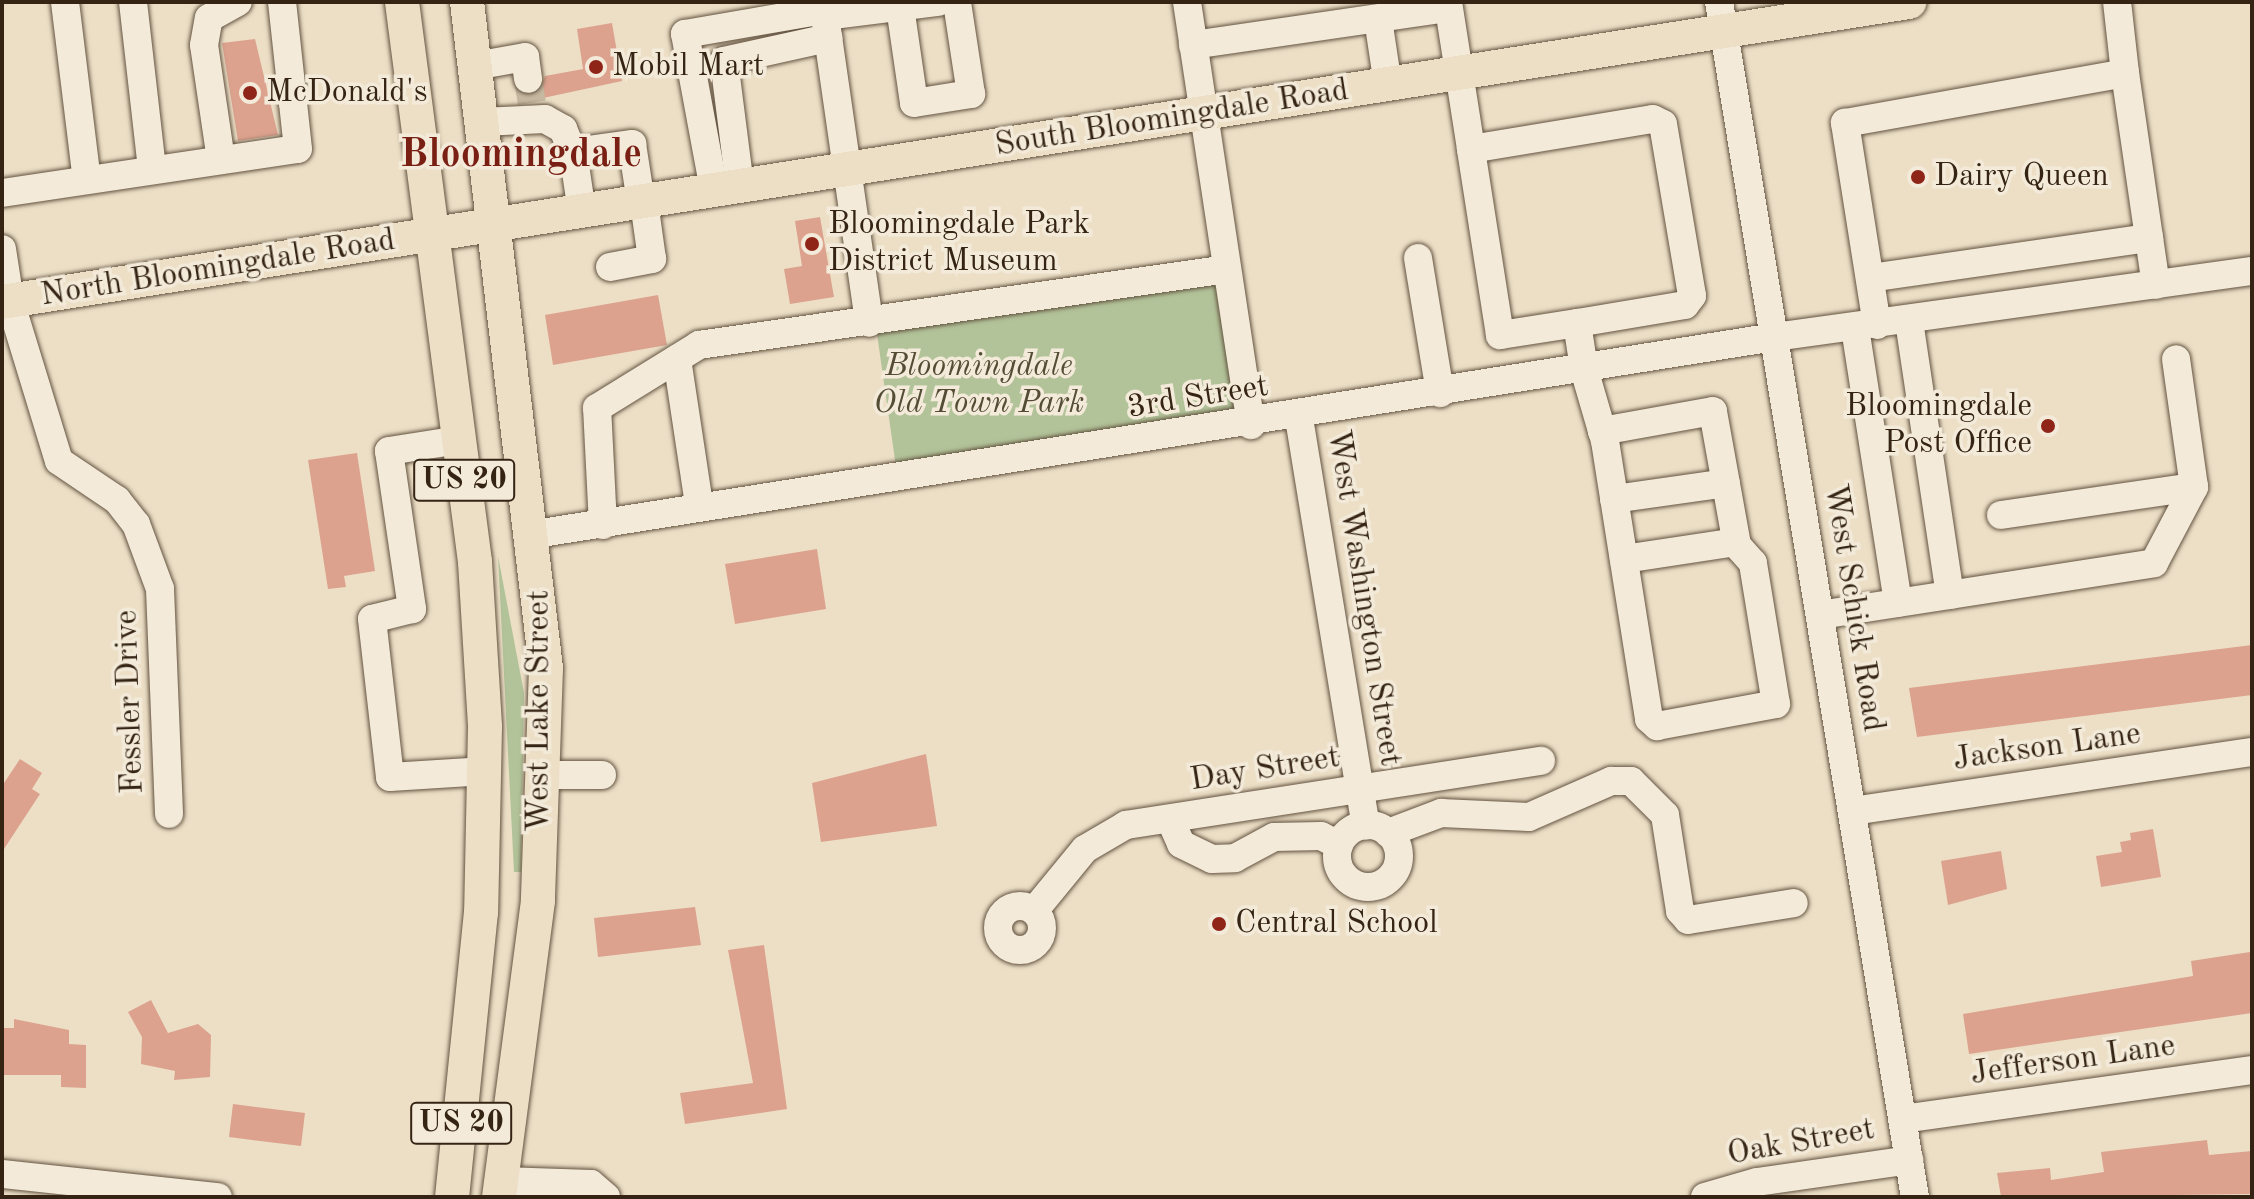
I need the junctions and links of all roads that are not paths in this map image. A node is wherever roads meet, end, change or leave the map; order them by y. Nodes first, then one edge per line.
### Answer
1 (65, 2) edge
2 (133, 2) edge
3 (238, 2) edge
4 (402, 2) edge
5 (467, 2) edge
6 (938, 2) edge
7 (957, 2) edge
8 (1187, 2) edge
9 (1910, 2) edge
10 (2117, 2) edge
11 (1443, 6) edge
12 (277, 7) edge
13 (900, 7) junction
14 (1721, 16) edge
15 (825, 17) edge
16 (1378, 19) junction
17 (1193, 45) junction
18 (475, 66) junction
19 (2125, 73) junction
20 (1458, 74) junction
21 (1388, 85) junction
22 (532, 99) junction
23 (1203, 114) junction
24 (482, 122) junction
25 (1471, 149) junction
26 (573, 152) junction
27 (221, 160) junction
28 (847, 169) junction
29 (152, 170) junction
30 (87, 180) junction
31 (727, 188) junction
32 (2, 193) edge
33 (642, 202) junction
34 (582, 212) junction
35 (495, 226) junction
36 (433, 235) junction
37 (2149, 238) junction
38 (2, 249) edge
39 (1418, 258) dead end
40 (610, 267) dead end
41 (1227, 269) junction
42 (2252, 271) edge
43 (1870, 278) junction
44 (2156, 285) junction
45 (6, 302) edge
46 (1909, 321) junction
47 (869, 323) junction
48 (1577, 323) junction
49 (1866, 326) junction
50 (1775, 337) junction
51 (677, 359) junction
52 (2176, 359) dead end
53 (1584, 369) junction
54 (1440, 393) junction
55 (1299, 418) junction
56 (1251, 425) junction
57 (1602, 431) junction
58 (459, 440) junction
59 (1726, 483) junction
60 (2194, 487) junction
61 (1614, 499) junction
62 (699, 505) junction
63 (2001, 515) dead end
64 (603, 525) junction
65 (535, 534) junction
66 (1736, 542) junction
67 (1624, 559) junction
68 (1950, 595) junction
69 (1898, 603) junction
70 (1820, 615) junction
71 (2252, 752) edge
72 (1541, 761) dead end
73 (486, 771) junction
74 (546, 775) junction
75 (602, 775) dead end
76 (1361, 790) junction
77 (1852, 811) junction
78 (169, 814) dead end
79 (1170, 819) junction
80 (1377, 829) junction
81 (1339, 845) junction
82 (1794, 903) dead end
83 (1034, 911) dead end
84 (2252, 1070) edge
85 (1903, 1119) junction
86 (1909, 1160) junction
87 (2, 1174) edge
88 (501, 1189) edge
89 (218, 1197) edge
90 (452, 1197) edge
91 (606, 1197) edge
92 (1705, 1197) edge
93 (1915, 1197) edge

1 - 30 street
2 - 29 street
3 - 27 street
4 - 36 main road, US 20
5 - 18 main road, US 20
6 - 13 street
7 - 13 street
8 - 17 street
9 - 14 main road, South Bloomingdale Road
10 - 19 street
11 - 16 street
11 - 20 street
12 - 27 street
13 - 15 street
14 - 20 main road, South Bloomingdale Road
14 - 50 street, West Schick Road
15 - 28 street
15 - 31 street
15 - 31 street
16 - 17 street
16 - 21 street
17 - 23 street
18 - 22 street
18 - 24 main road, US 20
19 - 37 street
19 - 43 street
20 - 21 main road, South Bloomingdale Road
20 - 25 street
21 - 23 main road, South Bloomingdale Road
22 - 24 street
22 - 26 street
23 - 28 main road, South Bloomingdale Road
23 - 41 street
24 - 35 main road, US 20
25 - 48 street
25 - 48 street
26 - 33 street
26 - 34 street
27 - 29 street
28 - 31 main road, South Bloomingdale Road
28 - 47 street
29 - 30 street
30 - 32 street
31 - 33 main road, South Bloomingdale Road
33 - 34 main road, South Bloomingdale Road
33 - 40 street
34 - 35 main road, South Bloomingdale Road
35 - 36 main road, South Bloomingdale Road
35 - 65 main road, West Lake Street / US 20
36 - 45 main road, North Bloomingdale Road
36 - 58 main road, West Lake Street / US 20
37 - 43 street
37 - 44 street
38 - 45 street, Fessler Drive
39 - 54 street
41 - 47 street
41 - 56 street
42 - 44 street, 3rd Street
43 - 49 street
44 - 46 street, 3rd Street
45 - 78 street, Fessler Drive
46 - 49 street, 3rd Street
46 - 68 street
47 - 51 street
48 - 53 street
49 - 50 street, 3rd Street
49 - 69 street
50 - 53 street, 3rd Street
50 - 70 street, West Schick Road
51 - 62 street
51 - 64 street
52 - 60 street
53 - 54 street, 3rd Street
53 - 57 street
54 - 55 street, 3rd Street
55 - 56 street, 3rd Street
55 - 76 street, West Washington Street
56 - 62 street, 3rd Street
57 - 59 street
57 - 61 street
58 - 73 main road, West Lake Street / US 20
58 - 73 street
59 - 61 street
59 - 66 street
60 - 63 street
60 - 68 street
61 - 67 street
62 - 64 street, 3rd Street
64 - 65 street, 3rd Street
65 - 74 main road, West Lake Street / US 20
66 - 67 street
66 - 67 street
68 - 69 street
69 - 70 street
70 - 77 street, West Schick Road
71 - 77 street, Jackson Lane
72 - 76 street, Day Street
73 - 90 main road, West Lake Street / US 20
74 - 75 street
74 - 88 main road, West Lake Street / US 20
76 - 79 street, Day Street
76 - 80 street, West Washington Street
77 - 85 street, West Schick Road
79 - 81 street
79 - 83 street, Day Street
80 - 81 street
80 - 81 street
80 - 82 street
84 - 85 street, Jefferson Lane
85 - 86 street, West Schick Road
86 - 92 street, Oak Street
86 - 93 street, West Schick Road
87 - 89 street
88 - 91 street

